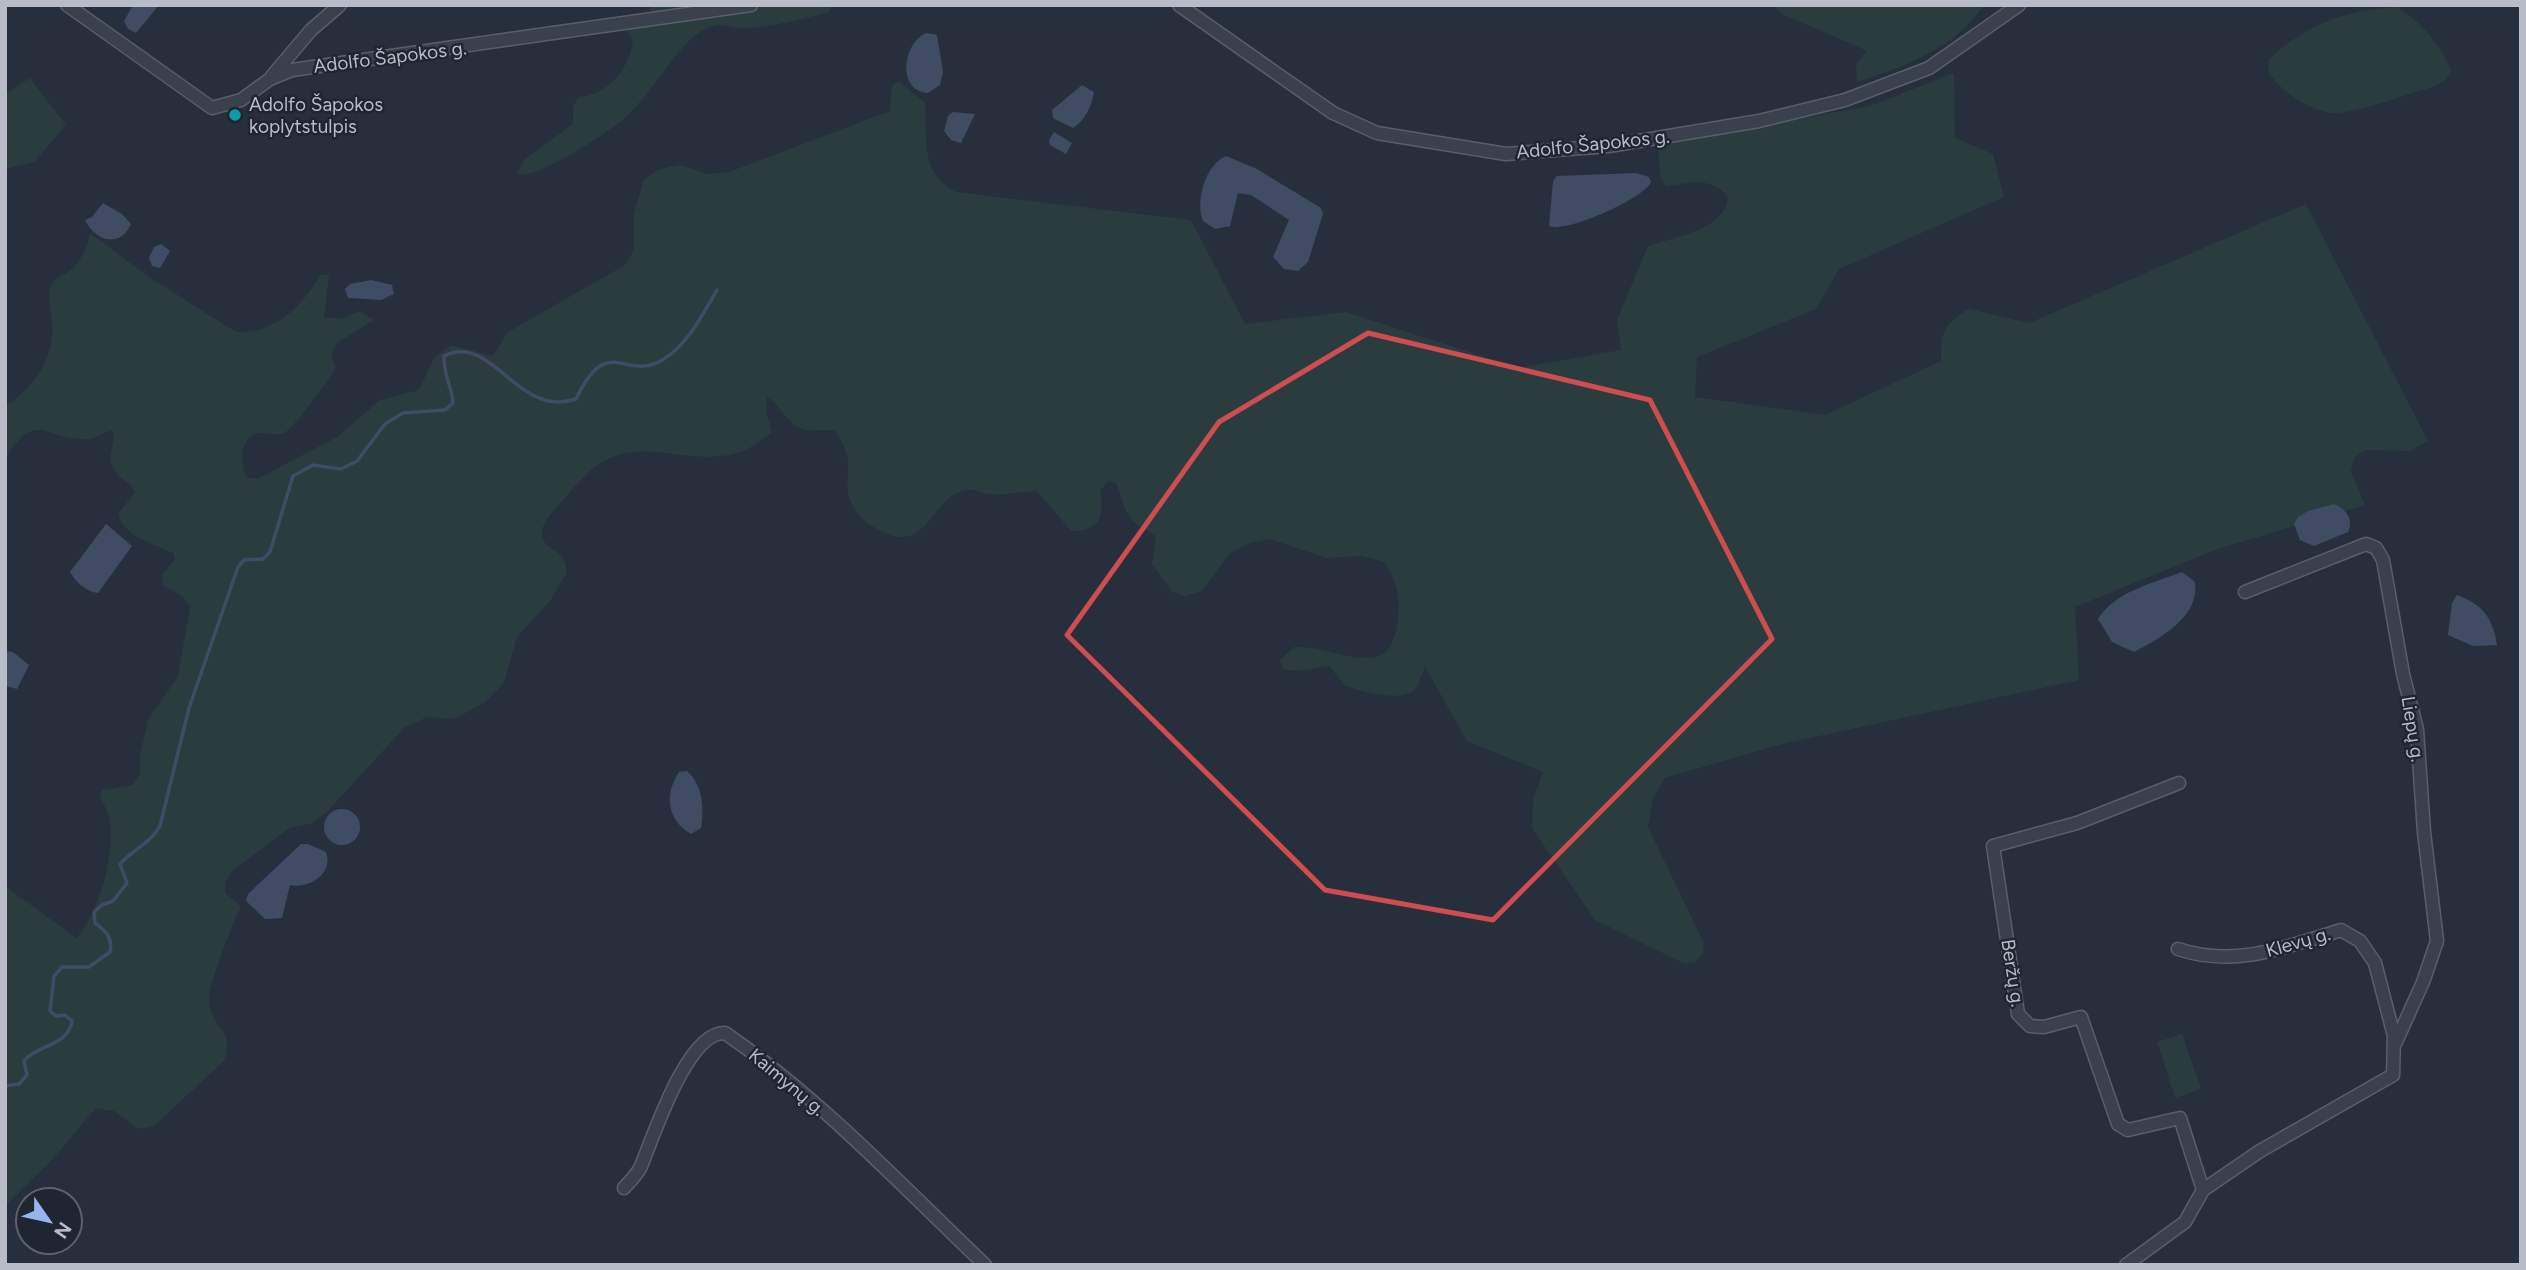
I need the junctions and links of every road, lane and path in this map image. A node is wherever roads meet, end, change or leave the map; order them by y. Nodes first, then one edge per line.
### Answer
1 (67, 5) edge
2 (340, 5) edge
3 (751, 5) edge
4 (1178, 5) edge
5 (2019, 5) edge
6 (270, 79) junction
7 (2245, 592) dead end
8 (2179, 783) dead end
9 (2178, 949) dead end
10 (2394, 1046) junction
11 (624, 1188) dead end
12 (2203, 1190) junction
13 (985, 1265) edge
14 (2126, 1265) edge

1 - 6 street, Adolfo Šapokos g.
2 - 6 street
3 - 6 street, Adolfo Šapokos g.
4 - 5 street, Adolfo Šapokos g.
7 - 10 street, Liepų g.
8 - 12 street, Beržų g.
9 - 10 street, Klevų g.
10 - 12 street, Klevų g.
11 - 13 street, Kaimynų g.
12 - 14 street

